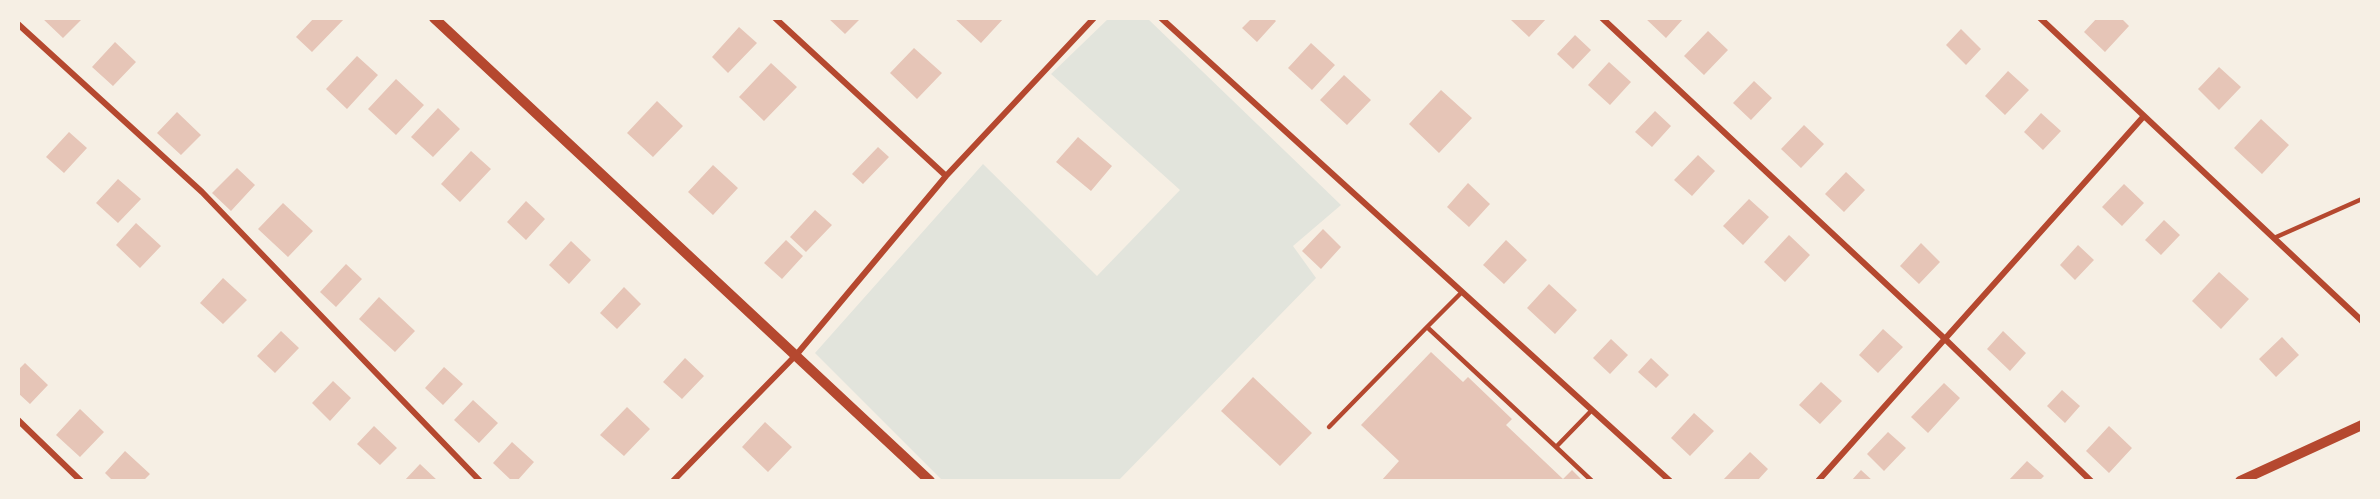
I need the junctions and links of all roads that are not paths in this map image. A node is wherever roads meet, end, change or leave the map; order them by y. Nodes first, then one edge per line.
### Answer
1 (434, 18) edge
2 (775, 18) edge
3 (1094, 18) edge
4 (1161, 18) edge
5 (1602, 18) edge
6 (2040, 18) edge
7 (18, 24) edge
8 (2144, 116) junction
9 (946, 176) junction
10 (2362, 199) edge
11 (2274, 238) junction
12 (1462, 292) junction
13 (2362, 321) edge
14 (1427, 327) junction
15 (1945, 339) junction
16 (797, 354) junction
17 (1592, 410) junction
18 (18, 420) edge
19 (2362, 425) edge
20 (1329, 427) dead end
21 (1556, 447) junction
22 (81, 481) edge
23 (480, 481) edge
24 (674, 481) edge
25 (930, 481) edge
26 (1592, 481) edge
27 (1670, 481) edge
28 (1818, 481) edge
29 (2091, 481) edge
30 (2240, 481) edge

1 - 16 street
2 - 9 street
3 - 9 street
4 - 12 street
5 - 15 street
6 - 8 street
7 - 23 street
8 - 11 street
8 - 15 street
9 - 16 street
10 - 11 lane
11 - 13 street
12 - 14 lane
12 - 17 street
14 - 20 lane
14 - 21 lane
15 - 28 street
15 - 29 street
16 - 24 street
16 - 25 street
17 - 21 lane
17 - 27 street
18 - 22 street
19 - 30 street
21 - 26 lane

